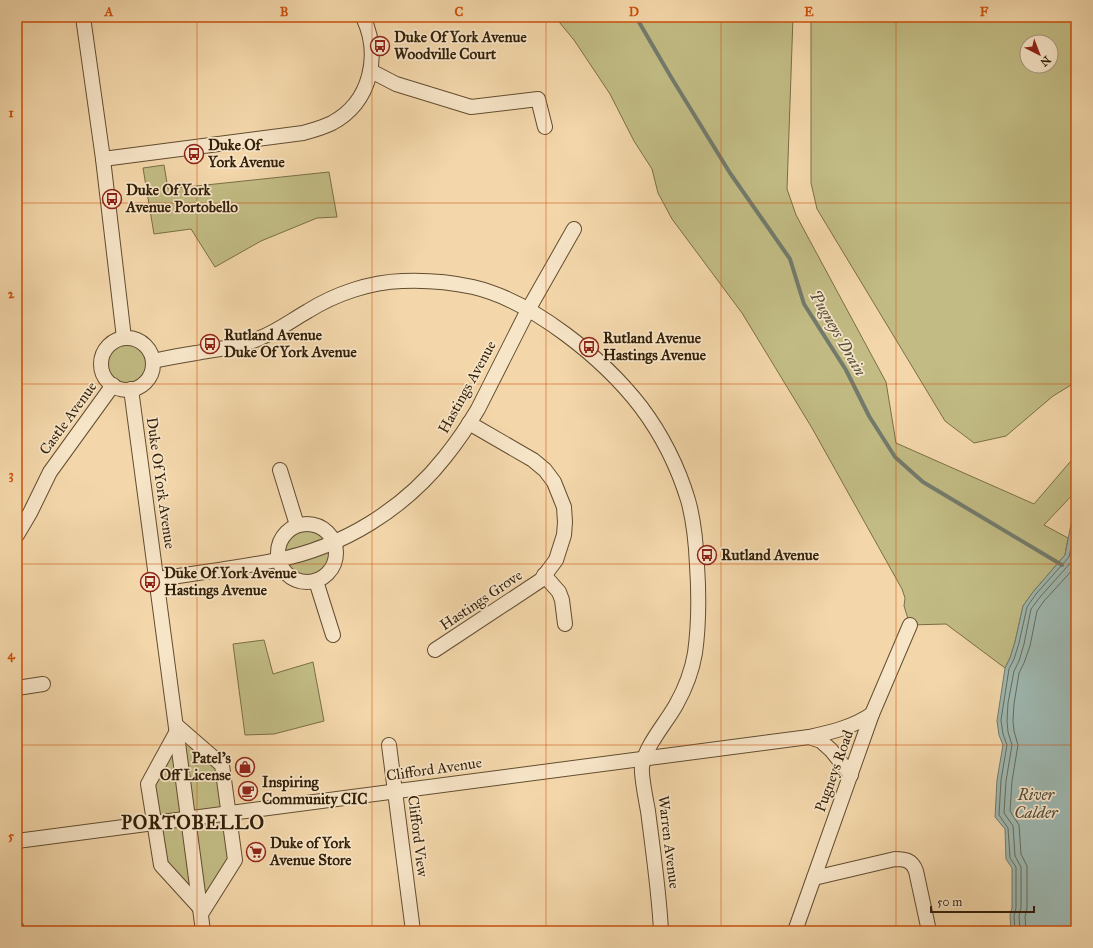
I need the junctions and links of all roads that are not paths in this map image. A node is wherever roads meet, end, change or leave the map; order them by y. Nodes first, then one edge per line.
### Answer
1 (83, 17) edge
2 (364, 17) edge
3 (371, 70) junction
4 (545, 127) dead end
5 (103, 159) junction
6 (574, 229) dead end
7 (528, 310) junction
8 (124, 338) junction
9 (153, 361) junction
10 (113, 385) junction
11 (131, 389) junction
12 (469, 423) junction
13 (280, 470) dead end
14 (298, 524) junction
15 (17, 535) edge
16 (334, 542) junction
17 (278, 560) junction
18 (544, 575) junction
19 (157, 579) junction
20 (316, 581) junction
21 (565, 624) dead end
22 (910, 625) dead end
23 (333, 635) dead end
24 (435, 650) dead end
25 (43, 684) dead end
26 (17, 688) edge
27 (872, 714) junction
28 (177, 728) junction
29 (809, 737) junction
30 (389, 745) dead end
31 (645, 758) junction
32 (851, 775) junction
33 (395, 791) junction
34 (229, 813) junction
35 (189, 819) junction
36 (154, 823) junction
37 (17, 842) edge
38 (814, 878) junction
39 (201, 912) junction
40 (204, 931) edge
41 (413, 931) edge
42 (661, 931) edge
43 (795, 931) edge
44 (929, 931) edge

1 - 5 street
2 - 3 street
3 - 4 street
3 - 5 street
5 - 8 street
6 - 7 street, Hastings Avenue
7 - 9 street
7 - 12 street, Hastings Avenue
7 - 31 street
8 - 9 street
8 - 10 street
9 - 11 street
10 - 11 street
10 - 15 street, Castle Avenue
11 - 19 street, Duke Of York Avenue
12 - 16 street, Hastings Avenue
12 - 18 street, Hastings Grove
13 - 14 street
14 - 16 street
14 - 17 street
16 - 17 street, Hastings Avenue
16 - 20 street
17 - 19 street, Hastings Avenue
17 - 20 street
18 - 21 street, Hastings Grove
18 - 24 street, Hastings Grove
19 - 28 street, Duke Of York Avenue
20 - 23 street
22 - 27 street, Pugneys Road
25 - 26 street
27 - 29 street, Clifford Avenue
27 - 32 street, Pugneys Road
28 - 34 street
28 - 35 street, Duke Of York Avenue
28 - 36 street
29 - 31 street, Clifford Avenue
29 - 32 street
30 - 33 street, Clifford View
31 - 33 street, Clifford Avenue
31 - 42 street, Warren Avenue
32 - 38 street, Pugneys Road
33 - 34 street, Clifford Avenue
33 - 41 street, Clifford View
34 - 35 street, Clifford Avenue
34 - 39 street
35 - 36 street, Clifford Avenue
35 - 39 street, Duke Of York Avenue
36 - 37 street, Clifford Avenue
36 - 39 street
38 - 43 street, Pugneys Road
38 - 44 street
39 - 40 street, Duke Of York Avenue

